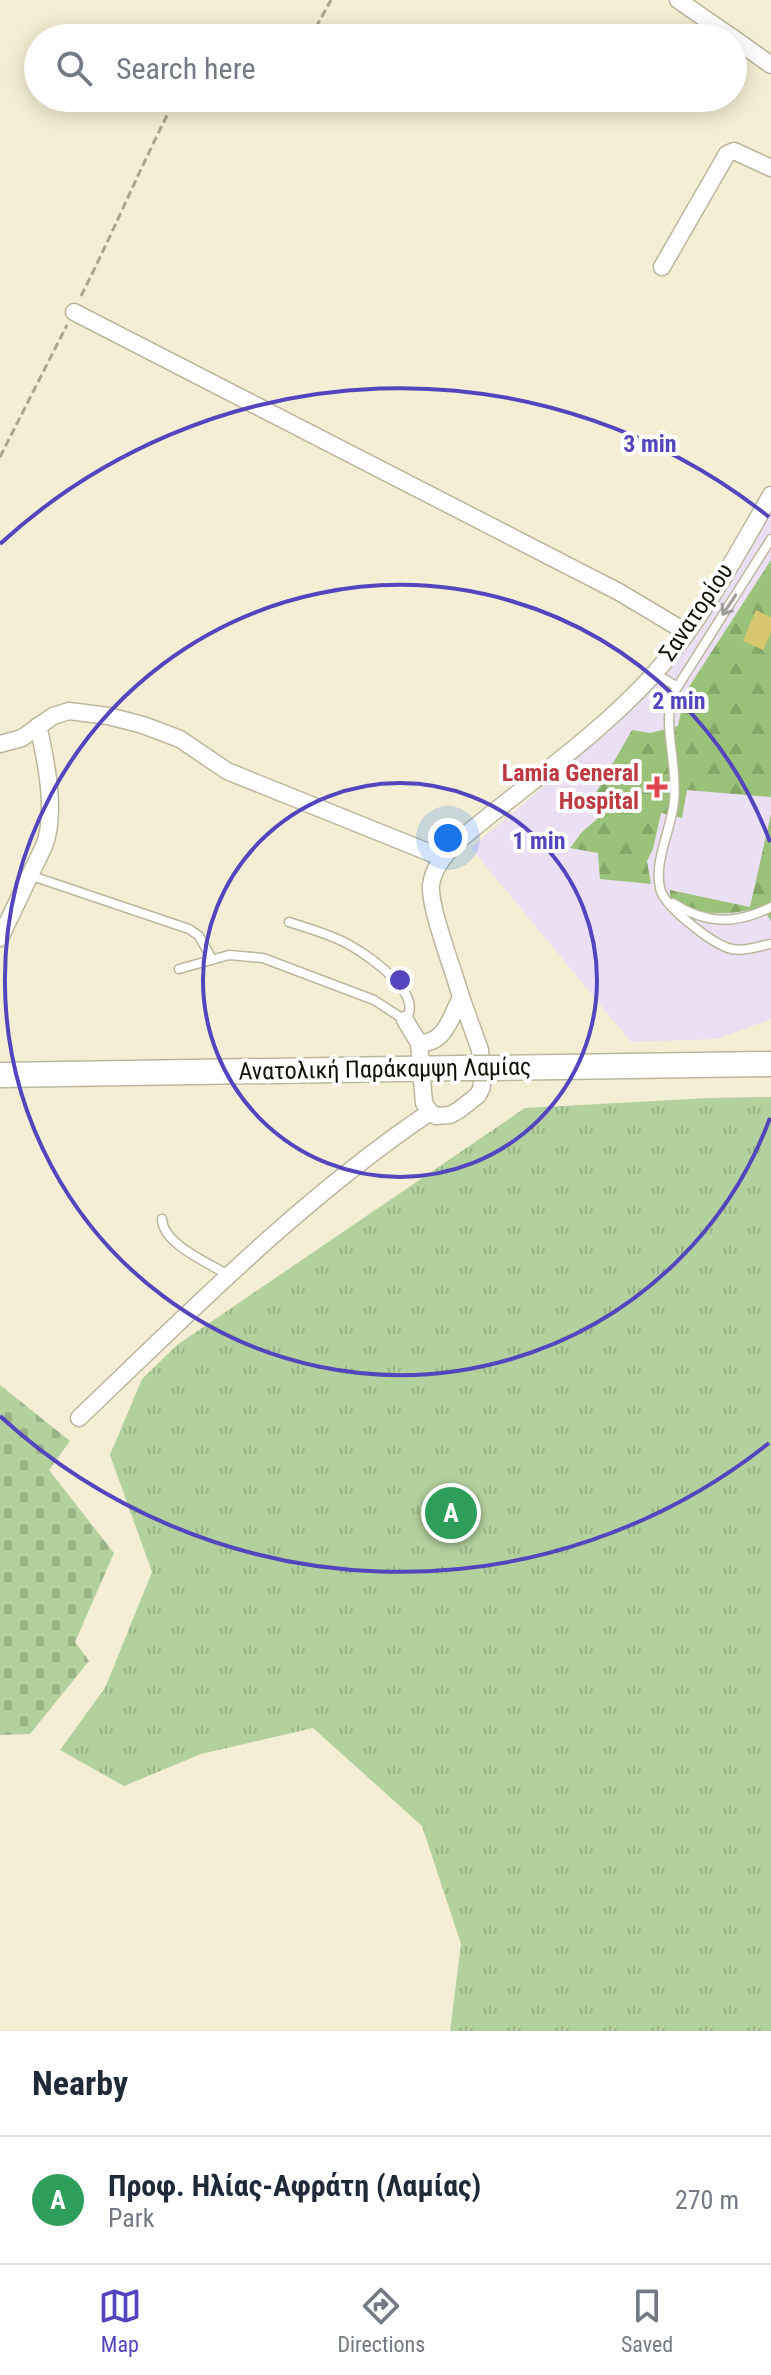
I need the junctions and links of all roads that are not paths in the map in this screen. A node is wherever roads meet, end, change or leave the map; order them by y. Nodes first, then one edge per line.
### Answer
1 (678, 0) edge
2 (713, 24) edge
3 (747, 48) edge
4 (771, 65) edge
5 (771, 168) edge
6 (662, 267) dead end
7 (74, 312) road end
8 (771, 495) edge
9 (771, 539) edge
10 (686, 632) junction
11 (654, 673) junction
12 (676, 686) junction
13 (38, 726) junction
14 (0, 744) edge
15 (443, 858) junction
16 (38, 878) dead end
17 (662, 897) junction
18 (771, 907) edge
19 (289, 922) dead end
20 (0, 938) edge
21 (771, 944) edge
22 (212, 959) junction
23 (179, 969) dead end
24 (461, 997) junction
25 (405, 1020) junction
26 (419, 1043) junction
27 (771, 1064) edge
28 (421, 1069) junction
29 (0, 1075) edge
30 (430, 1112) junction
31 (162, 1219) dead end
32 (229, 1276) junction
33 (79, 1418) dead end

1 - 2 street
3 - 4 street
5 - 6 street
7 - 10 street
8 - 10 street, Σανατορίου
9 -> 12 lane
10 - 11 street, Σανατορίου
11 - 12 lane
11 - 15 street, Σανατορίου
12 - 17 lane
13 - 14 street
13 - 15 street
13 - 20 street
15 - 24 street, Σανατορίου
16 - 22 lane
17 - 18 lane
17 - 21 lane
19 - 25 lane
22 - 23 lane
22 - 25 lane
24 - 26 street
24 - 30 street, Σανατορίου
25 - 26 street
26 - 28 street
27 - 28 main road, Ανατολική Παράκαμψη Λαμίας, bridge
28 - 29 main road, Ανατολική Παράκαμψη Λαμίας
28 - 30 street
30 - 32 street
31 - 32 lane
32 - 33 street

